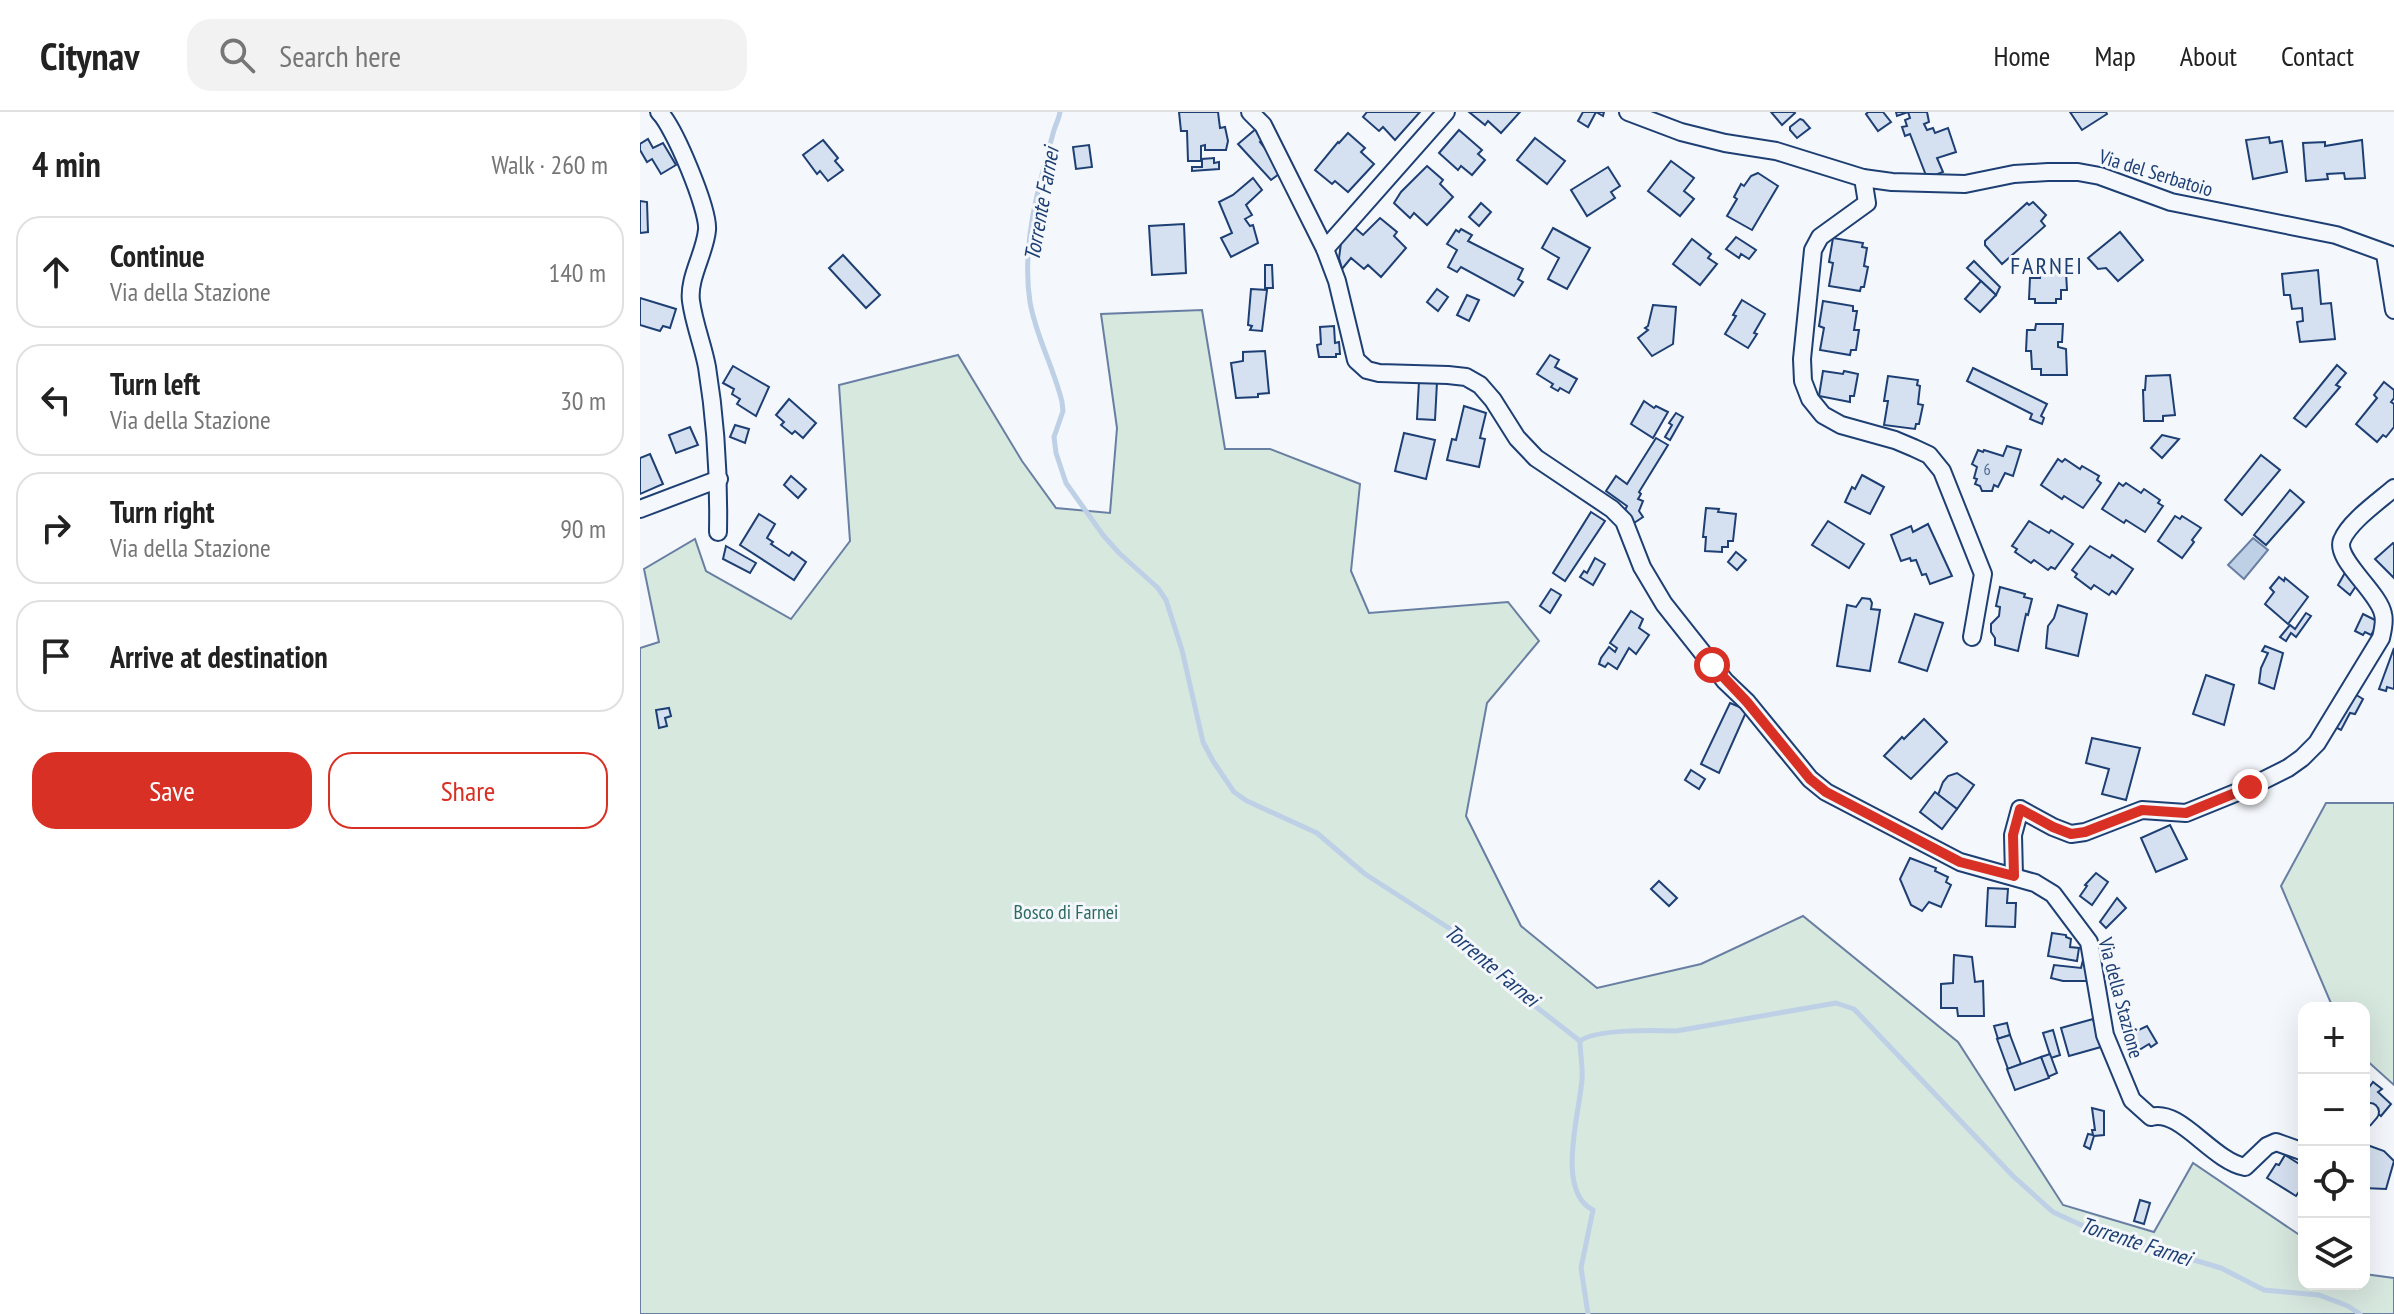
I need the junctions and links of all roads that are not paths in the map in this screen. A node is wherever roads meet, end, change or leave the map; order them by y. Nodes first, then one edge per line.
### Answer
1 (659, 112) edge
2 (1250, 112) edge
3 (1446, 112) edge
4 (1628, 112) edge
5 (1863, 178) junction
6 (1325, 249) junction
7 (2390, 255) edge
8 (2394, 310) edge
9 (719, 479) junction
10 (2394, 488) edge
11 (640, 509) edge
12 (718, 532) dead end
13 (1972, 637) dead end
14 (2014, 876) junction
15 (2298, 1150) edge

1 - 9 street
2 - 6 street, Via della Stazione
3 - 6 street
4 - 5 street, Via del Serbatoio
5 - 7 street, Via del Serbatoio
5 - 13 street
6 - 14 street, Via della Stazione
7 - 8 street, Via del Serbatoio
9 - 11 street
9 - 12 street
10 - 14 street
14 - 15 street, Via della Stazione

